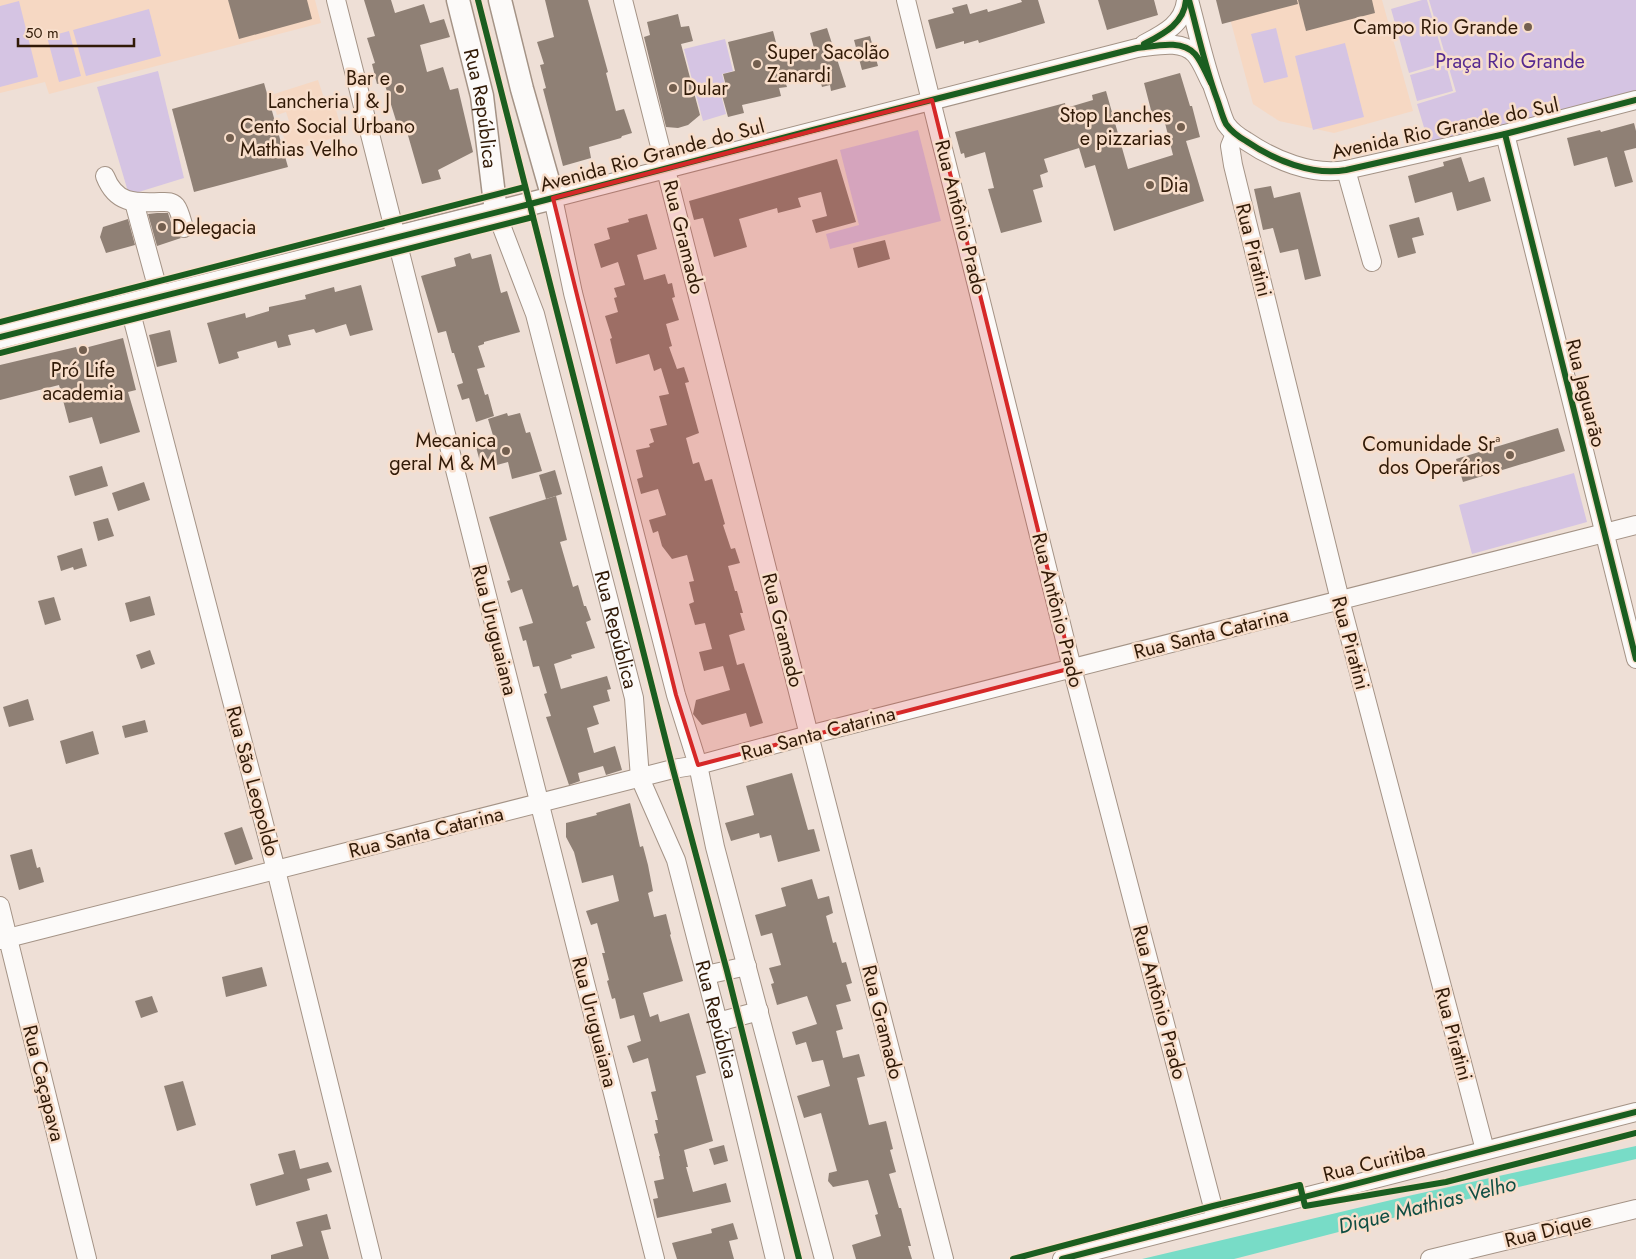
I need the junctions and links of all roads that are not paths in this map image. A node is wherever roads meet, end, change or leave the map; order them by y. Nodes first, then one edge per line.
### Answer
1 (336, 0) edge
2 (458, 0) edge
3 (500, 0) edge
4 (623, 0) edge
5 (906, 0) edge
6 (1188, 0) edge
7 (1137, 48) junction
8 (1211, 83) junction
9 (932, 100) junction
10 (1636, 100) edge
11 (1235, 134) junction
12 (1505, 134) junction
13 (667, 169) junction
14 (1346, 170) junction
15 (105, 176) dead end
16 (553, 198) junction
17 (134, 202) junction
18 (496, 212) junction
19 (184, 228) dead end
20 (397, 238) junction
21 (1372, 262) dead end
22 (160, 297) junction
23 (128, 305) junction
24 (0, 337) edge
25 (1636, 525) edge
26 (1604, 533) junction
27 (1340, 600) junction
28 (1636, 659) edge
29 (1072, 668) junction
30 (809, 735) junction
31 (698, 765) junction
32 (640, 778) junction
33 (539, 803) junction
34 (276, 870) junction
35 (0, 906) edge
36 (4, 939) edge
37 (747, 966) junction
38 (706, 975) junction
39 (758, 1011) junction
40 (718, 1022) junction
41 (1636, 1112) edge
42 (1485, 1150) junction
43 (1636, 1208) edge
44 (1216, 1219) junction
45 (87, 1259) edge
46 (372, 1259) edge
47 (655, 1259) edge
48 (775, 1259) edge
49 (824, 1259) edge
50 (944, 1259) edge
51 (1062, 1259) edge
52 (1430, 1259) edge

1 - 20 street, Rua Uruguaiana
2 - 18 main road, Rua República
3 - 16 main road, Rua República
4 - 13 street, Rua Gramado
5 - 9 street, Rua Antônio Prado
6 - 7 street, Avenida Rio Grande do Sul
6 - 8 street, Avenida Rio Grande do Sul
7 - 8 street, Avenida Rio Grande do Sul
7 - 9 street, Avenida Rio Grande do Sul
8 - 11 street, Avenida Rio Grande do Sul
9 - 13 street, Avenida Rio Grande do Sul
9 - 29 street, Rua Antônio Prado
10 - 12 street, Avenida Rio Grande do Sul
11 - 14 street, Avenida Rio Grande do Sul
11 - 27 street, Rua Piratini
12 - 14 street, Avenida Rio Grande do Sul
12 - 26 street, Rua Jaguarão
13 - 16 street, Avenida Rio Grande do Sul
13 - 30 street, Rua Gramado
14 - 21 street
15 - 17 street
16 - 18 main road, Avenida Rio Grande do Sul
16 - 31 street, Rua República
17 - 19 street
17 - 22 street
18 - 20 main road, Avenida Rio Grande do Sul
18 - 32 street, Rua República
20 - 22 main road, Avenida Rio Grande do Sul
20 - 33 street, Rua Uruguaiana
22 - 23 main road, Avenida Rio Grande do Sul
23 - 24 main road, Avenida Rio Grande do Sul
23 - 34 street, Rua São Leopoldo
25 - 26 street, Rua Santa Catarina
26 - 27 street, Rua Santa Catarina
26 - 28 street, Rua Jaguarão
27 - 29 street, Rua Santa Catarina
27 - 42 street, Rua Piratini
29 - 30 street, Rua Santa Catarina
29 - 44 street, Rua Antônio Prado
30 - 31 street, Rua Santa Catarina
30 - 50 street, Rua Gramado
31 - 32 street, Rua Santa Catarina
31 - 37 street, Rua República
32 - 33 street, Rua Santa Catarina
32 - 38 street, Rua República
33 - 34 street, Rua Santa Catarina
33 - 47 street, Rua Uruguaiana
34 - 36 street, Rua Santa Catarina
34 - 46 street, Rua São Leopoldo
35 - 36 street, Rua Caçapava
36 - 45 street, Rua Caçapava
37 - 38 street
37 - 39 street, Rua República
38 - 40 street, Rua República
39 - 40 street
39 - 49 street, Rua República
40 - 48 street, Rua República
41 - 42 street, Rua Curitiba
42 - 44 street, Rua Curitiba
43 - 52 street, Rua Dique
44 - 51 street, Rua Curitiba

